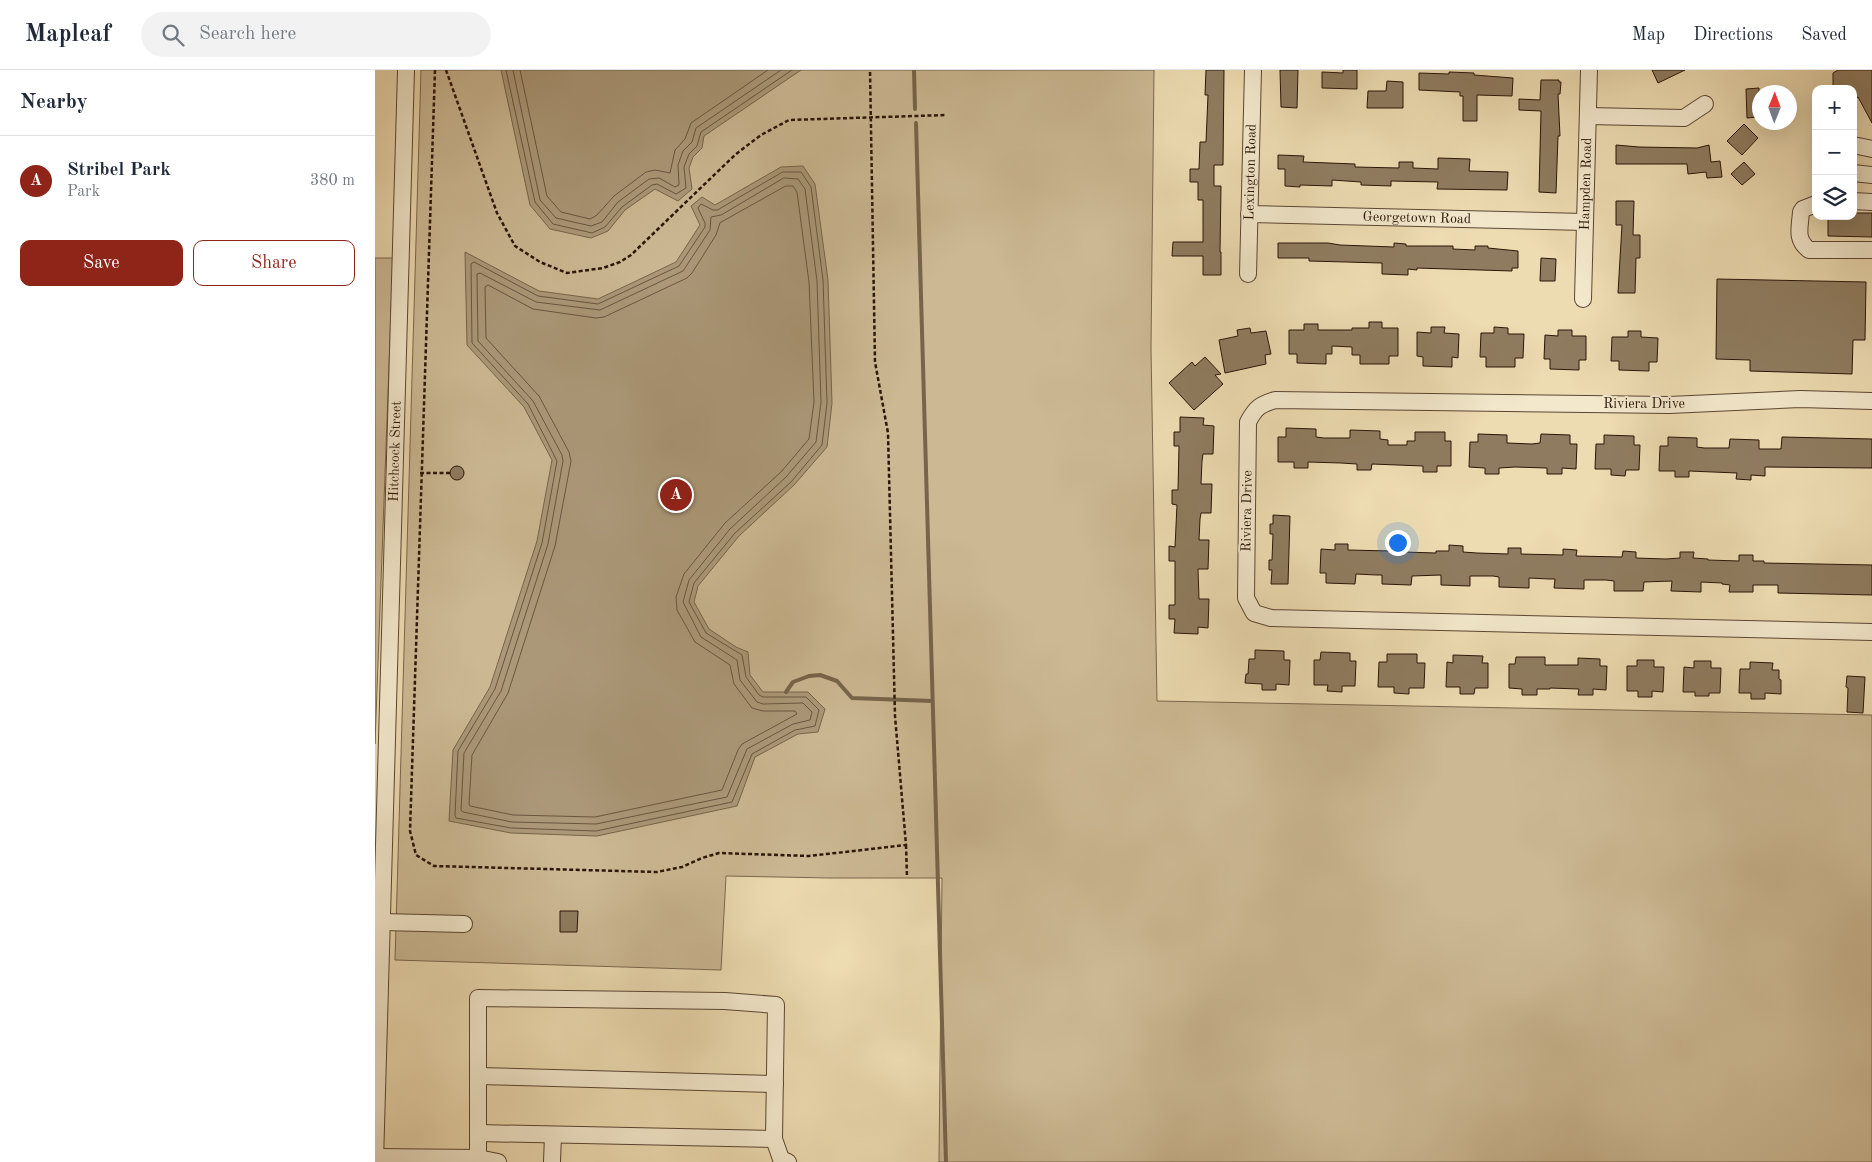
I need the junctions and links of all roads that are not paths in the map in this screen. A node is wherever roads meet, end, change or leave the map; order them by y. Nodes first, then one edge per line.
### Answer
1 (406, 70) edge
2 (1253, 70) edge
3 (1589, 70) edge
4 (1705, 104) dead end
5 (1588, 116) junction
6 (1857, 146) edge
7 (1872, 149) edge
8 (1857, 173) edge
9 (1872, 175) edge
10 (1857, 201) edge
11 (1872, 202) edge
12 (1812, 206) edge
13 (1249, 214) junction
14 (1584, 222) junction
15 (1872, 250) edge
16 (1248, 274) dead end
17 (1583, 299) dead end
18 (1872, 401) edge
19 (1872, 632) edge
20 (382, 922) junction
21 (464, 924) dead end
22 (478, 1076) junction
23 (775, 1084) junction
24 (478, 1133) junction
25 (553, 1134) junction
26 (774, 1139) junction
27 (375, 1157) edge
28 (478, 1158) junction
29 (375, 1162) edge
30 (498, 1162) edge
31 (552, 1162) edge
32 (788, 1162) edge

1 - 20 street, Hitchcock Street
2 - 13 street, Lexington Road
3 - 5 street, Hampden Road
4 - 5 street
5 - 14 street, Hampden Road
6 - 7 street
8 - 9 street
10 - 11 street
12 - 15 street
13 - 14 street, Georgetown Road
13 - 16 street, Lexington Road
14 - 17 street, Hampden Road
18 - 19 street, Riviera Drive
20 - 21 street
20 - 27 street, Hitchcock Street
22 - 23 street
22 - 23 street
22 - 24 street
23 - 26 street
24 - 25 street
24 - 28 street
25 - 26 street
25 - 31 street
26 - 32 street
27 - 28 street
27 - 29 street, Hitchcock Street
28 - 30 street

